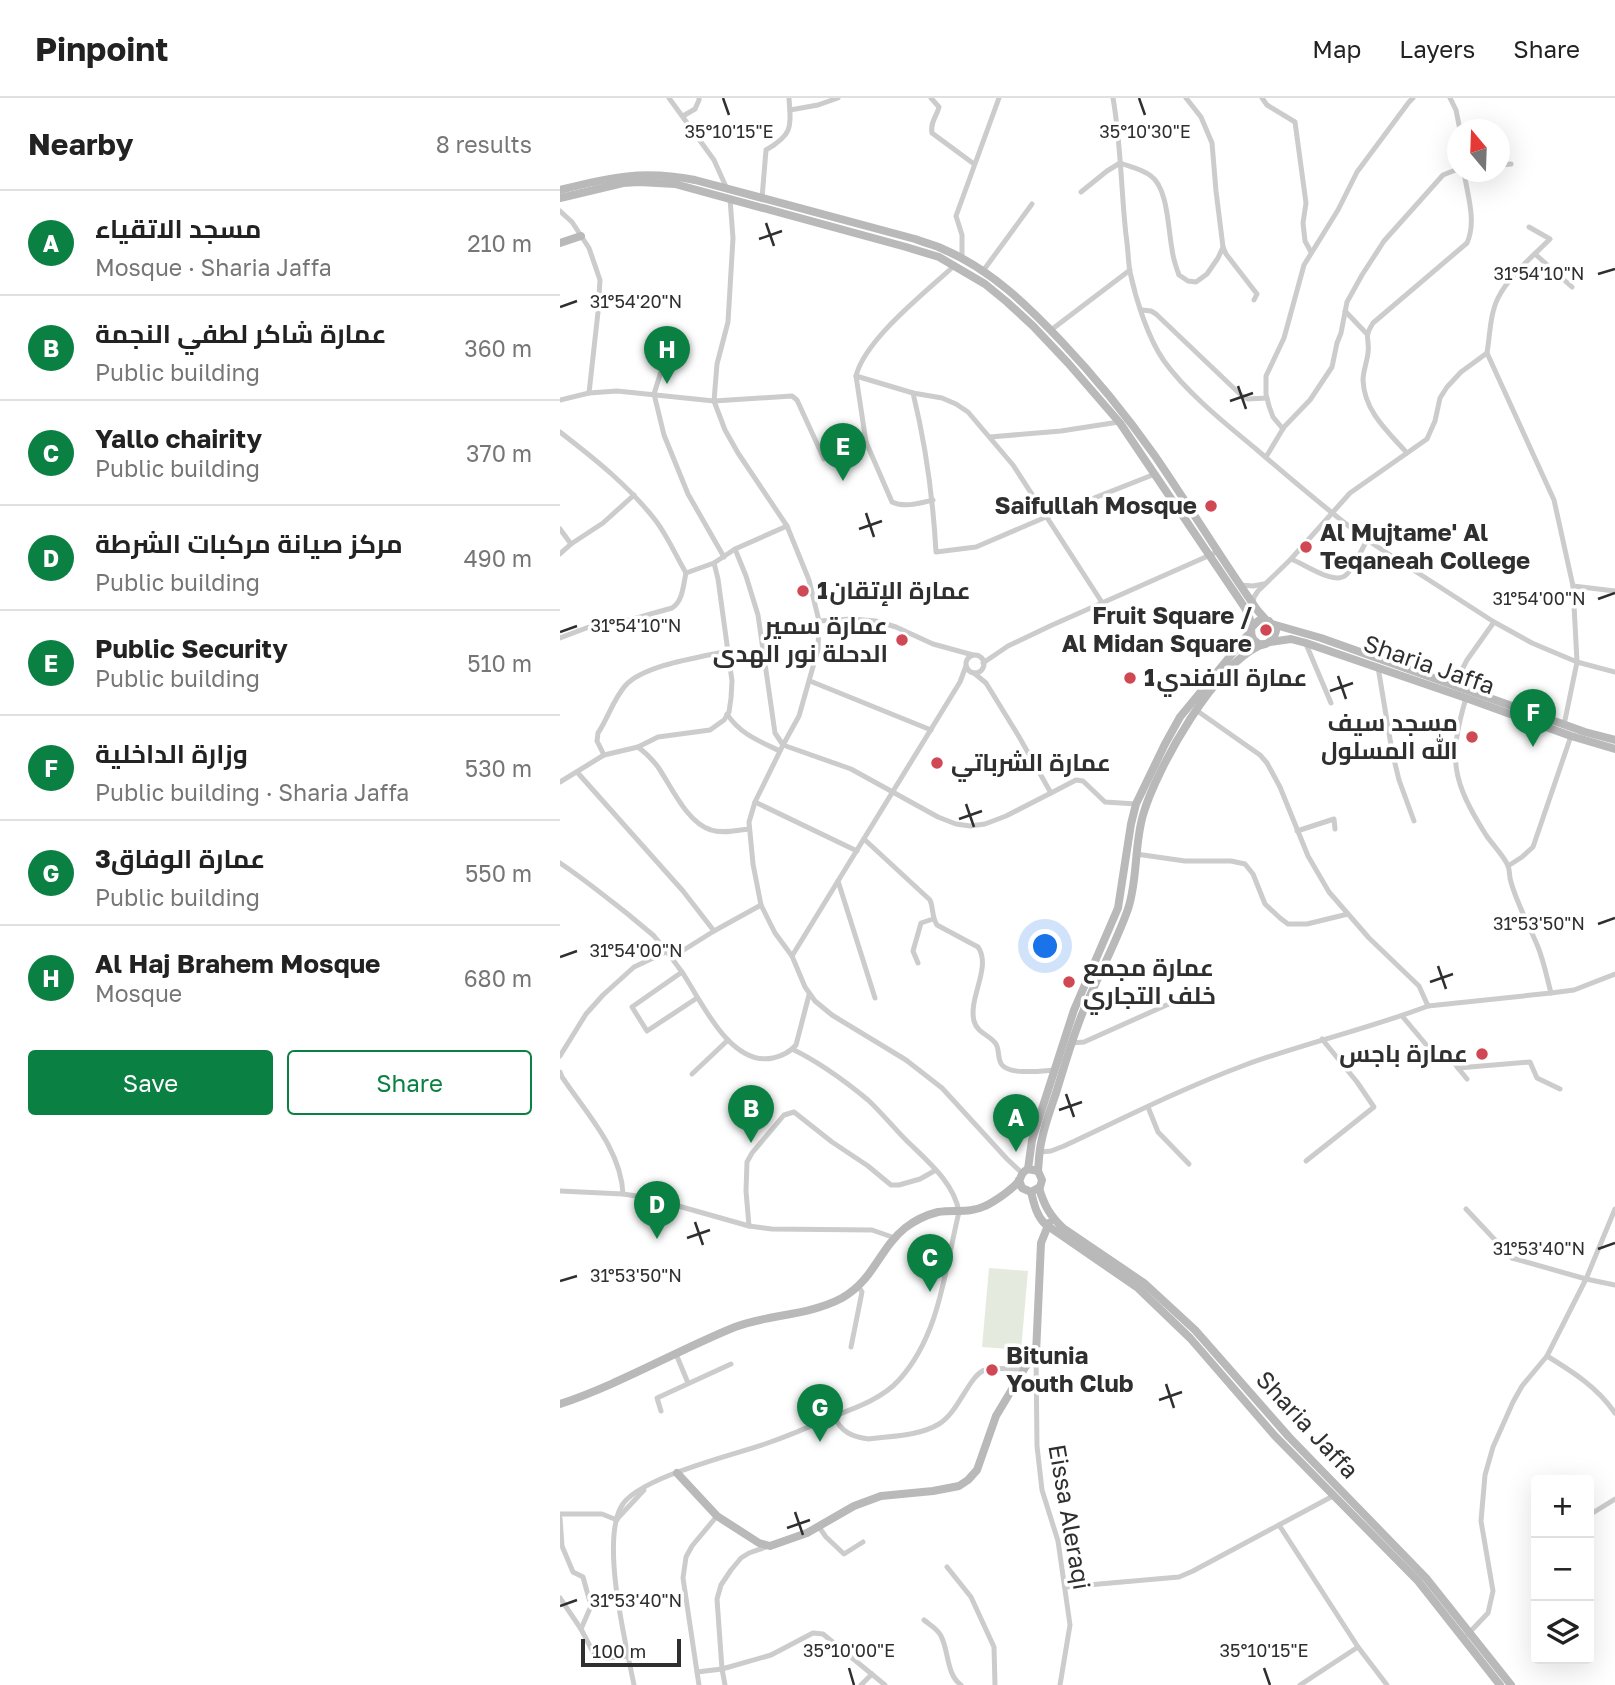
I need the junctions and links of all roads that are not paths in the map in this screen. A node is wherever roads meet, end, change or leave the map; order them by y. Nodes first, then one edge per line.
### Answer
1 (669, 98) edge
2 (699, 98) edge
3 (838, 98) edge
4 (999, 98) edge
5 (1113, 98) edge
6 (1186, 98) edge
7 (1262, 98) edge
8 (1413, 98) edge
9 (1450, 98) edge
10 (788, 99) edge
11 (933, 99) edge
12 (790, 110) junction
13 (683, 116) junction
14 (1457, 119) edge
15 (1120, 163) junction
16 (974, 164) junction
17 (1447, 173) edge
18 (1466, 182) edge
19 (726, 188) junction
20 (560, 190) edge
21 (1081, 192) dead end
22 (560, 198) edge
23 (762, 198) junction
24 (730, 199) junction
25 (1032, 204) dead end
26 (560, 211) edge
27 (1529, 227) dead end
28 (581, 236) junction
29 (560, 243) edge
30 (1223, 247) junction
31 (1311, 252) junction
32 (1535, 254) junction
33 (962, 258) junction
34 (955, 265) junction
35 (1130, 270) junction
36 (983, 271) junction
37 (1572, 287) dead end
38 (1254, 300) dead end
39 (1142, 310) junction
40 (1345, 311) junction
41 (1051, 330) junction
42 (1366, 333) junction
43 (1487, 353) junction
44 (664, 362) dead end
45 (856, 376) junction
46 (589, 393) junction
47 (913, 393) junction
48 (654, 394) junction
49 (1268, 398) junction
50 (560, 400) edge
51 (714, 401) junction
52 (1119, 422) junction
53 (1283, 429) junction
54 (560, 432) edge
55 (990, 437) junction
56 (866, 442) junction
57 (1407, 453) junction
58 (1266, 457) junction
59 (1155, 474) junction
60 (634, 495) junction
61 (933, 500) junction
62 (1332, 514) junction
63 (1046, 517) junction
64 (787, 526) junction
65 (560, 529) edge
66 (1367, 540) junction
67 (571, 544) junction
68 (735, 549) junction
69 (560, 554) edge
70 (1213, 554) junction
71 (724, 556) junction
72 (1291, 559) junction
73 (713, 564) junction
74 (686, 573) junction
75 (1264, 584) junction
76 (1240, 585) junction
77 (1573, 586) junction
78 (1615, 591) edge
79 (1103, 604) junction
80 (1254, 605) junction
81 (819, 621) junction
82 (1269, 622) junction
83 (1494, 622) junction
84 (1251, 629) junction
85 (560, 638) edge
86 (1267, 643) junction
87 (1306, 643) junction
88 (1005, 648) junction
89 (952, 649) junction
90 (728, 651) junction
91 (974, 655) junction
92 (1577, 662) junction
93 (983, 664) junction
94 (966, 665) junction
95 (1378, 667) junction
96 (973, 672) junction
97 (1615, 672) edge
98 (810, 681) junction
99 (960, 682) junction
100 (986, 683) junction
101 (1454, 685) junction
102 (1466, 698) junction
103 (1331, 702) dead end
104 (1196, 709) junction
105 (727, 714) junction
106 (1564, 725) junction
107 (931, 730) junction
108 (1571, 736) junction
109 (1615, 740) edge
110 (638, 747) junction
111 (781, 748) junction
112 (1615, 749) edge
113 (604, 755) junction
114 (577, 772) junction
115 (560, 782) edge
116 (892, 792) junction
117 (1051, 793) junction
118 (755, 802) junction
119 (1136, 804) junction
120 (1414, 821) dead end
121 (749, 829) junction
122 (1335, 829) dead end
123 (1297, 831) junction
124 (864, 839) junction
125 (857, 850) junction
126 (1136, 854) junction
127 (560, 863) edge
128 (1508, 866) junction
129 (838, 881) junction
130 (761, 905) junction
131 (1348, 914) junction
132 (933, 919) junction
133 (714, 931) junction
134 (666, 951) junction
135 (792, 956) junction
136 (671, 958) junction
137 (918, 963) dead end
138 (682, 972) junction
139 (1615, 974) edge
140 (1551, 993) junction
141 (809, 995) junction
142 (697, 998) junction
143 (875, 998) dead end
144 (1180, 999) dead end
145 (1428, 1006) junction
146 (1402, 1016) junction
147 (1322, 1039) junction
148 (728, 1040) junction
149 (1071, 1044) junction
150 (792, 1049) junction
151 (560, 1056) edge
152 (1458, 1068) junction
153 (1054, 1070) junction
154 (560, 1072) edge
155 (692, 1074) dead end
156 (1467, 1079) dead end
157 (1560, 1089) dead end
158 (1148, 1107) junction
159 (1040, 1152) junction
160 (1306, 1161) dead end
161 (1189, 1164) dead end
162 (936, 1170) junction
163 (1038, 1171) junction
164 (1023, 1174) junction
165 (1032, 1190) junction
166 (560, 1191) edge
167 (623, 1195) junction
168 (1002, 1195) junction
169 (1466, 1209) dead end
170 (1615, 1209) edge
171 (959, 1212) junction
172 (1052, 1217) junction
173 (749, 1226) junction
174 (1047, 1226) junction
175 (895, 1238) junction
176 (1586, 1279) junction
177 (1615, 1285) edge
178 (859, 1287) junction
179 (851, 1347) dead end
180 (676, 1354) junction
181 (1036, 1354) junction
182 (1547, 1356) junction
183 (731, 1364) dead end
184 (1023, 1369) junction
185 (688, 1383) junction
186 (560, 1404) edge
187 (661, 1411) dead end
188 (1615, 1413) edge
189 (834, 1416) junction
190 (677, 1472) junction
191 (1333, 1496) junction
192 (1615, 1499) edge
193 (1594, 1512) edge
194 (560, 1516) edge
195 (717, 1516) junction
196 (617, 1520) junction
197 (1279, 1525) junction
198 (819, 1527) junction
199 (863, 1542) dead end
200 (770, 1546) junction
201 (947, 1567) dead end
202 (1065, 1587) junction
203 (560, 1598) edge
204 (924, 1620) dead end
205 (581, 1629) junction
206 (1467, 1635) junction
207 (1358, 1647) junction
208 (628, 1656) junction
209 (722, 1669) junction
210 (697, 1672) junction
211 (872, 1674) junction
212 (634, 1685) edge
213 (699, 1685) edge
214 (725, 1685) edge
215 (861, 1685) edge
216 (886, 1685) edge
217 (961, 1685) edge
218 (995, 1685) edge
219 (1060, 1685) edge
220 (1300, 1685) edge
221 (1387, 1685) edge
222 (1500, 1685) edge
223 (1511, 1685) edge

1 - 13 street
2 - 13 street
3 - 12 street
4 - 16 street
5 - 15 street
6 - 30 street
7 - 31 street
8 - 31 street
9 - 14 street
10 - 12 street
11 - 16 street
12 - 23 street
13 - 19 street
15 - 21 street
15 - 30 street
15 - 35 street
16 - 33 street
17 - 40 street
18 - 42 street
19 - 20 main road
19 - 23 main road
19 - 24 street
22 - 24 main road
23 - 33 main road
24 - 34 main road
24 - 51 street
25 - 36 street
26 - 28 street
27 - 32 street
28 - 29 main road
28 - 46 street
30 - 38 street
31 - 49 street
32 - 37 street
32 - 43 street
33 - 36 main road
34 - 45 street
34 - 52 main road
35 - 39 street
35 - 41 street
36 - 41 main road
39 - 49 street
39 - 58 street
40 - 42 street
40 - 53 street
41 - 70 main road
42 - 57 street
43 - 57 street
43 - 77 street
44 - 48 street
45 - 47 street
45 - 56 street
46 - 48 street
46 - 50 street
47 - 55 street
47 - 61 street
48 - 51 street
48 - 71 street
49 - 53 street
51 - 56 street
51 - 64 street
52 - 55 street
52 - 59 main road
53 - 58 street
54 - 60 street
55 - 63 street
56 - 61 street
57 - 62 street
58 - 62 street
59 - 63 street
59 - 70 main road
60 - 67 street
60 - 74 street
61 - 63 street
62 - 66 street
62 - 72 street
63 - 79 street
64 - 68 street
64 - 81 street
65 - 67 street
66 - 72 street
66 - 83 street
67 - 69 street
68 - 71 street
68 - 111 street
70 - 76 main road
70 - 79 street
70 - 84 main road
71 - 73 street
72 - 75 street
73 - 74 street
73 - 90 street
74 - 85 street
75 - 76 street
75 - 80 street
76 - 80 main road
77 - 78 street
77 - 92 street
79 - 88 street
80 - 82 main road
81 - 89 street
81 - 98 street
82 - 84 main road
82 - 86 main road
82 - 101 main road, Sharia Jaffa
83 - 92 street
83 - 101 street
84 - 86 main road
84 - 119 main road
86 - 87 main road, Sharia Jaffa
86 - 104 main road
87 - 95 main road, Sharia Jaffa
87 - 103 street
88 - 91 street
88 - 93 street
89 - 91 street
89 - 94 street
90 - 105 street
90 - 113 street
91 - 93 street
91 - 94 street
92 - 97 street
92 - 106 street
93 - 96 street
93 - 100 street
94 - 96 street
94 - 99 street
95 - 102 main road, Sharia Jaffa
95 - 120 street
96 - 99 street
96 - 100 street
98 - 107 street
98 - 111 street
99 - 107 street
100 - 117 street
101 - 106 main road, Sharia Jaffa
102 - 108 main road, Sharia Jaffa
102 - 128 street
104 - 123 street
104 - 126 main road
105 - 110 street
105 - 111 street
106 - 109 main road, Sharia Jaffa
107 - 116 street
108 - 112 main road, Sharia Jaffa
108 - 128 street
110 - 113 street
110 - 121 street
111 - 116 street
111 - 118 street
113 - 114 street
114 - 115 street
114 - 133 street
116 - 117 street
116 - 124 street
117 - 119 street
118 - 121 street
118 - 125 street
119 - 153 main road
121 - 130 street
122 - 123 street
123 - 131 street
124 - 125 street
124 - 132 street
125 - 129 street
126 - 131 street
126 - 149 main road
127 - 134 street
128 - 140 street
129 - 135 street
129 - 143 street
130 - 133 street
130 - 135 street
131 - 145 street
132 - 137 street
132 - 153 street
133 - 136 street
134 - 136 street
134 - 151 street
135 - 141 street
136 - 138 street
138 - 142 street
138 - 142 street
139 - 140 street
140 - 145 street
141 - 150 street
141 - 164 street
142 - 148 street
144 - 149 street
145 - 146 street
146 - 147 street
146 - 152 street
147 - 158 street
147 - 160 street
148 - 150 street
148 - 155 street
149 - 159 main road
150 - 162 street
152 - 156 street
152 - 157 street
153 - 164 main road
154 - 167 street
158 - 159 street
158 - 161 street
159 - 163 main road
162 - 171 street
162 - 173 street
163 - 164 main road
163 - 165 main road
164 - 165 main road
164 - 168 main road
165 - 168 main road
165 - 172 main road, Sharia Jaffa
165 - 174 main road
166 - 167 street
167 - 173 street
168 - 171 main road
169 - 176 street
170 - 176 street
171 - 175 main road
171 - 189 street
172 - 174 main road
172 - 206 main road, Sharia Jaffa
173 - 175 street
174 - 181 main road
174 - 191 main road
175 - 178 main road
176 - 177 street
176 - 182 street
178 - 179 street
178 - 180 main road
180 - 185 street
180 - 186 main road
181 - 184 main road
181 - 202 street, Eissa Aleraqi
182 - 188 street
182 - 206 street
183 - 185 street
184 - 189 street
184 - 198 main road
185 - 187 street
189 - 190 street
190 - 195 main road
190 - 196 street
191 - 197 street
191 - 206 main road
192 - 193 street
194 - 196 street
194 - 205 street
195 - 200 main road
195 - 210 street
196 - 208 street
197 - 202 street
197 - 207 street
198 - 199 street
198 - 200 main road
200 - 209 street
201 - 218 street
202 - 219 street, Eissa Aleraqi
203 - 205 street
204 - 217 street
205 - 208 street
206 - 222 main road
206 - 223 main road, Sharia Jaffa
207 - 220 street
207 - 221 street
208 - 212 street
209 - 210 street
209 - 211 street
209 - 214 street
210 - 213 street
211 - 215 street
211 - 216 street

